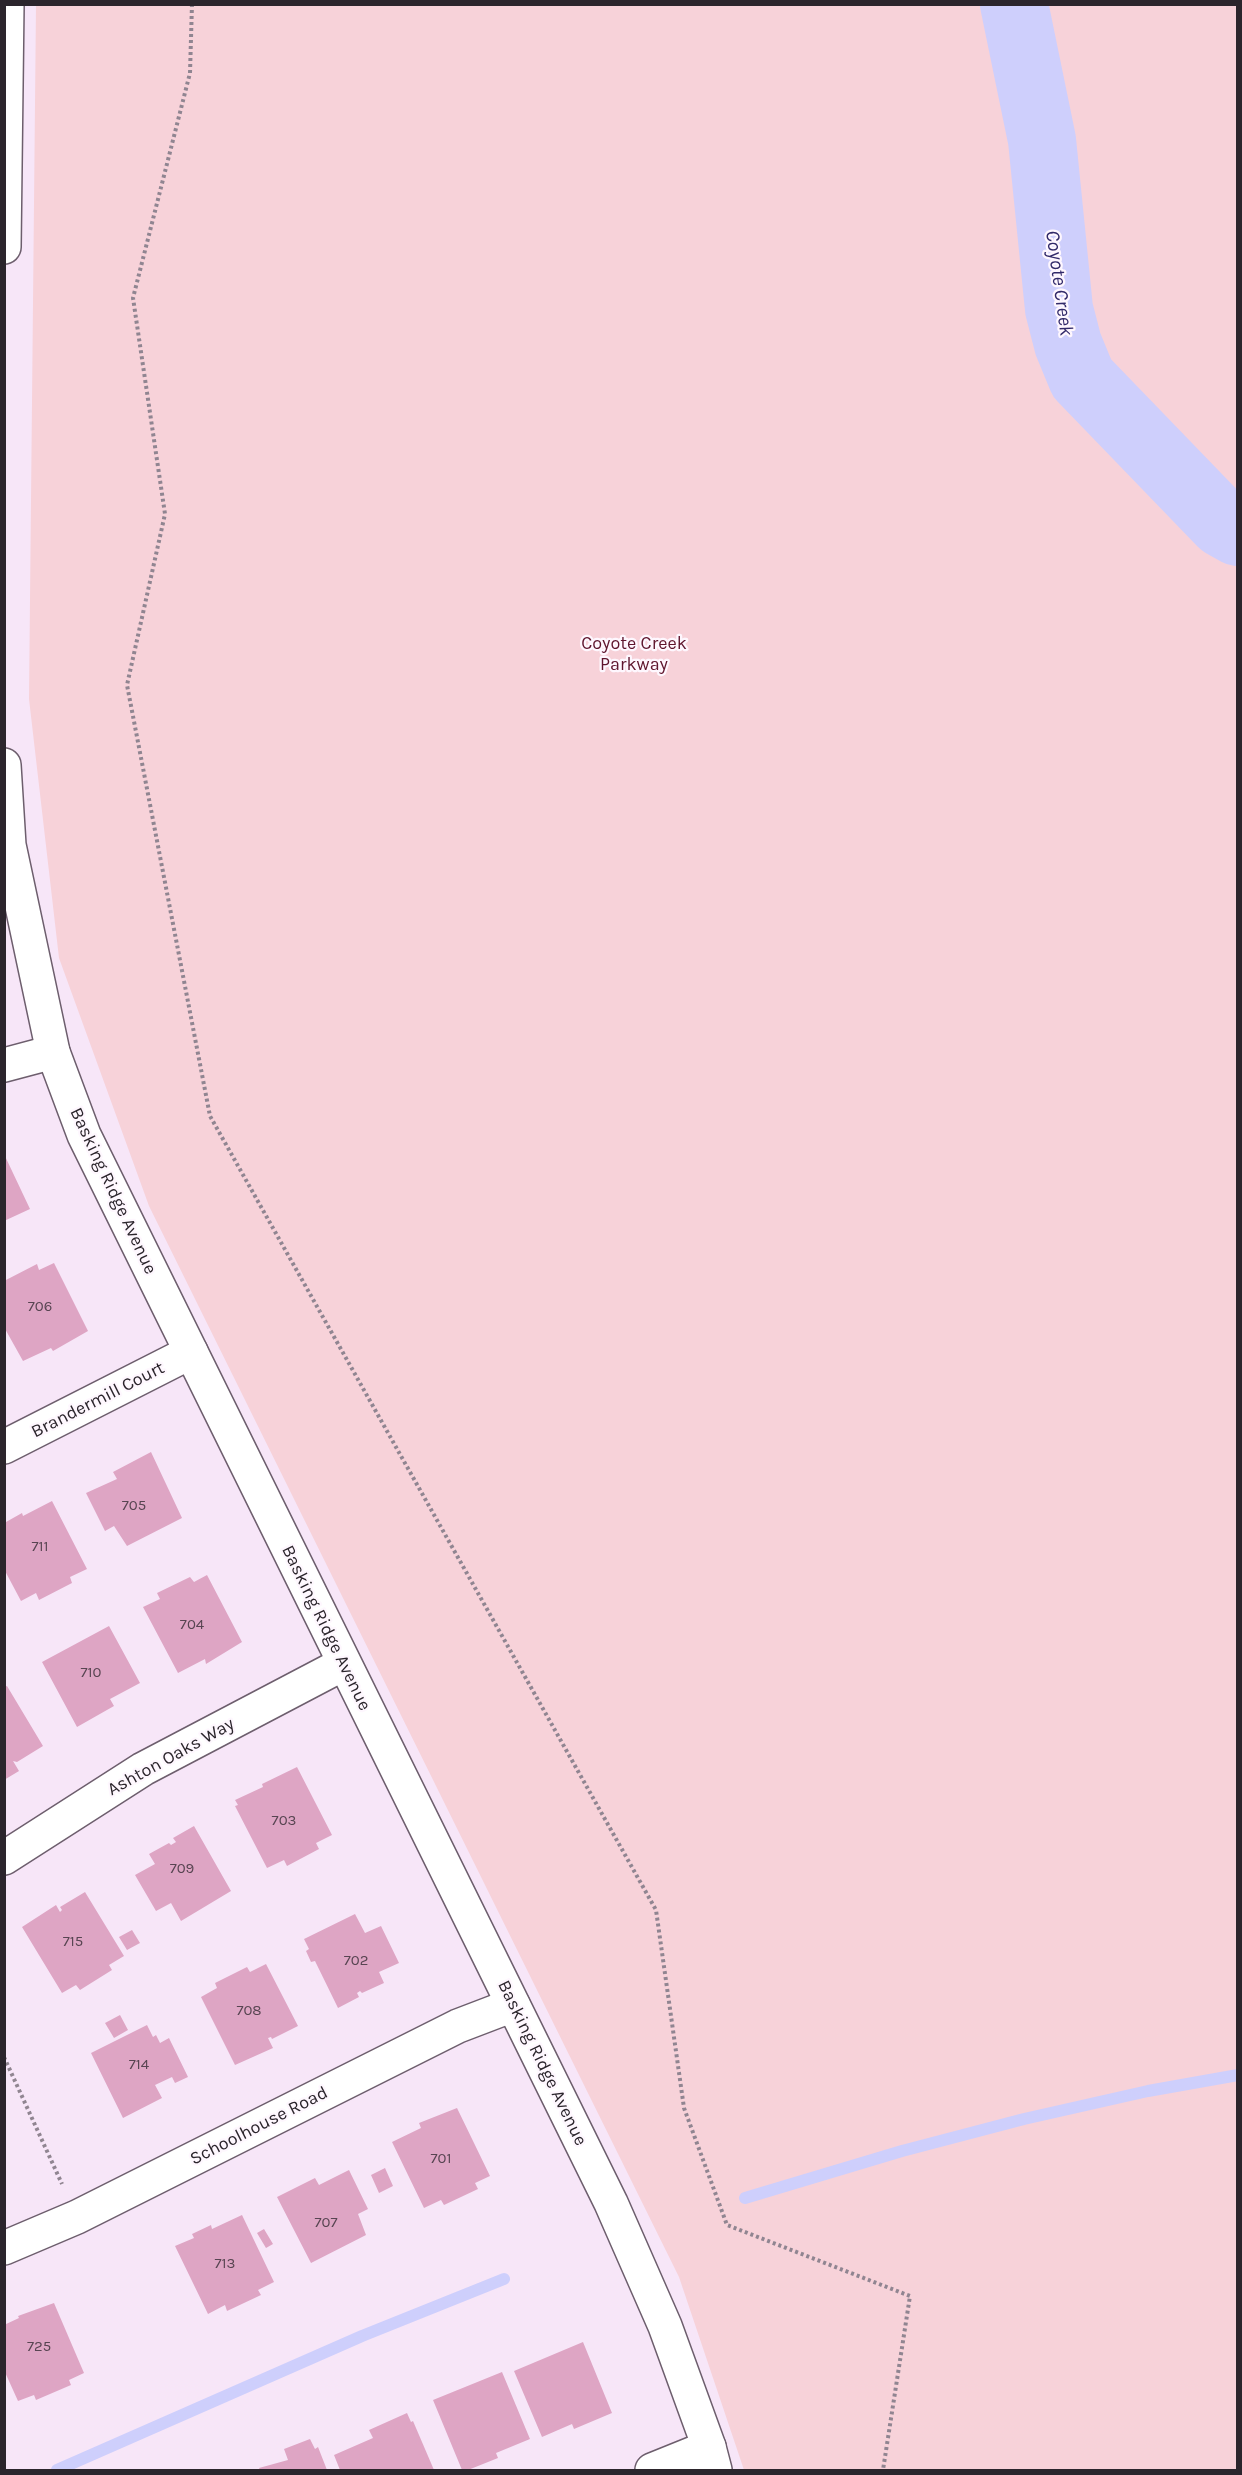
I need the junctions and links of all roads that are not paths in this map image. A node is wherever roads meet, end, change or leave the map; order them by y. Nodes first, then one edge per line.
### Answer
1 (7, 4) edge
2 (4, 247) edge
3 (4, 765) edge
4 (52, 1052) junction
5 (4, 1065) edge
6 (191, 1353) junction
7 (4, 1447) edge
8 (343, 1664) junction
9 (4, 1858) edge
10 (513, 2005) junction
11 (4, 2248) edge
12 (712, 2459) edge
13 (652, 2470) edge

1 - 2 street
3 - 4 street, Basking Ridge Avenue
4 - 5 street
4 - 6 street, Basking Ridge Avenue
6 - 7 street, Brandermill Court
6 - 8 street, Basking Ridge Avenue
8 - 9 street, Ashton Oaks Way
8 - 10 street, Basking Ridge Avenue
10 - 11 street, Schoolhouse Road
10 - 12 street, Basking Ridge Avenue
12 - 13 street

